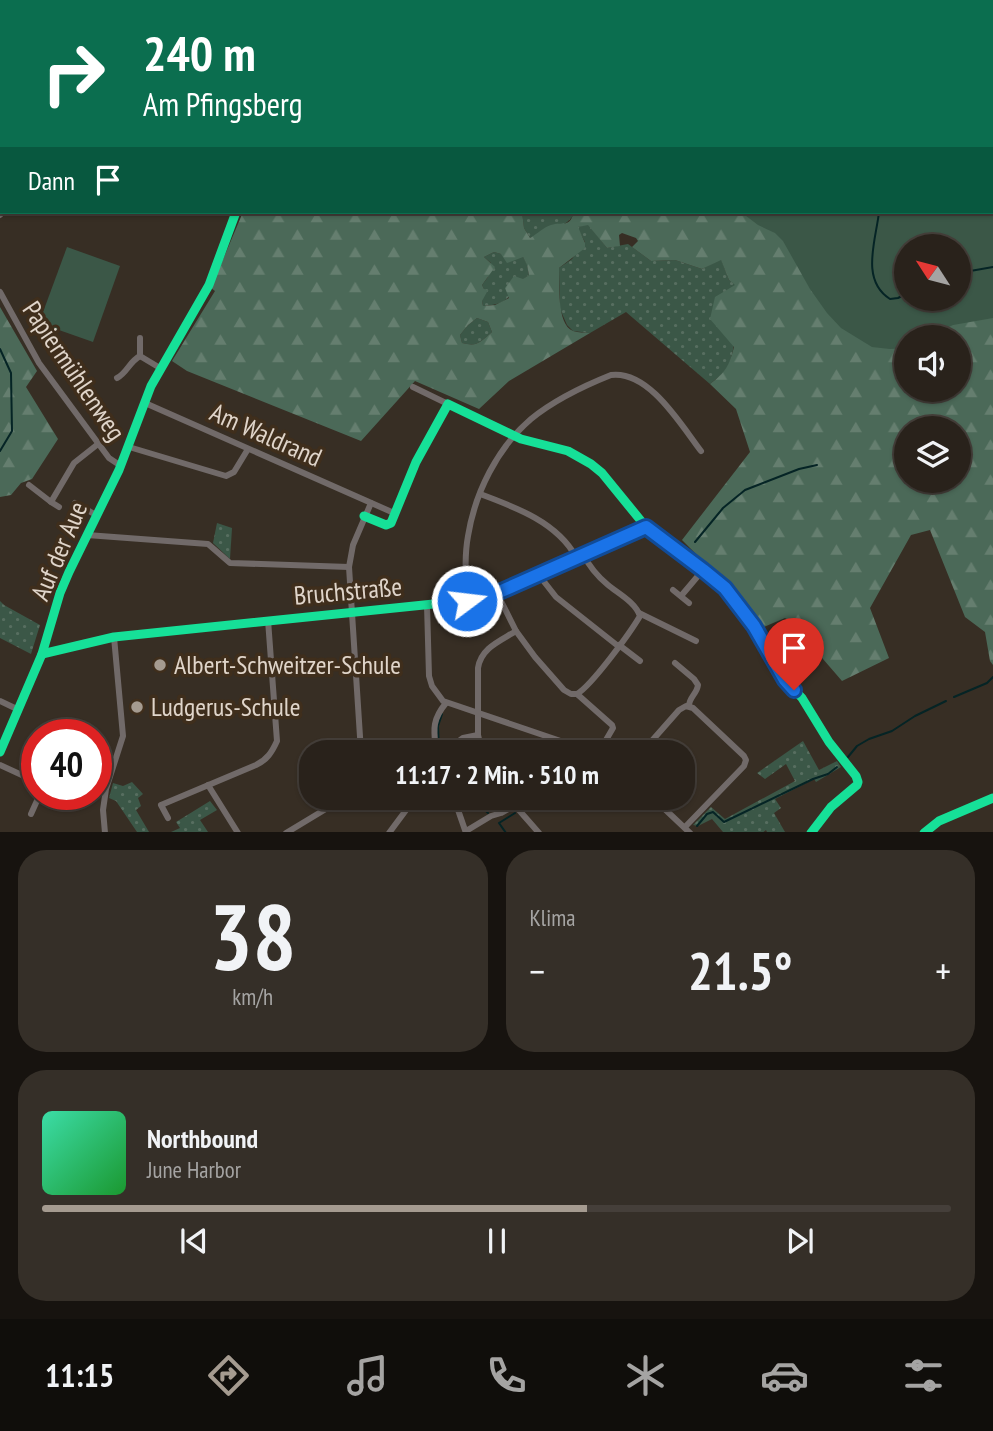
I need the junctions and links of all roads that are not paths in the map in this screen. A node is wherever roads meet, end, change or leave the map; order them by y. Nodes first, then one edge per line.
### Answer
1 (235, 214) edge
2 (0, 292) edge
3 (140, 338) dead end
4 (140, 356) junction
5 (160, 368) junction
6 (117, 378) dead end
7 (413, 387) dead end
8 (145, 402) junction
9 (448, 404) junction
10 (515, 436) junction
11 (98, 444) junction
12 (129, 447) junction
13 (248, 449) junction
14 (701, 452) dead end
15 (121, 466) junction
16 (29, 485) dead end
17 (480, 494) junction
18 (51, 502) junction
19 (75, 503) dead end
20 (371, 503) junction
21 (59, 507) dead end
22 (394, 513) junction
23 (96, 515) junction
24 (364, 516) junction
25 (646, 527) junction
26 (87, 535) junction
27 (580, 556) junction
28 (348, 567) junction
29 (703, 570) junction
30 (538, 575) junction
31 (673, 590) dead end
32 (497, 593) junction
33 (681, 596) junction
34 (467, 601) junction
35 (689, 603) dead end
36 (427, 605) junction
37 (352, 612) junction
38 (639, 613) junction
39 (268, 620) junction
40 (516, 631) junction
41 (114, 637) junction
42 (696, 641) dead end
43 (619, 646) junction
44 (42, 654) junction
45 (640, 661) dead end
46 (675, 663) dead end
47 (577, 694) junction
48 (0, 701) edge
49 (446, 703) junction
50 (689, 706) junction
51 (19, 710) junction
52 (478, 715) junction
53 (478, 735) junction
54 (360, 740) edge
55 (435, 740) edge
56 (460, 740) edge
57 (479, 740) edge
58 (556, 740) edge
59 (605, 740) edge
60 (653, 740) edge
61 (0, 752) edge
62 (0, 765) edge
63 (21, 775) edge
64 (208, 785) junction
65 (992, 798) edge
66 (33, 810) edge
67 (324, 810) edge
68 (406, 810) edge
69 (458, 810) edge
70 (666, 810) edge
71 (31, 814) dead end
72 (168, 818) dead end
73 (687, 830) edge
74 (105, 832) edge
75 (238, 832) edge
76 (286, 832) edge
77 (389, 832) edge
78 (466, 832) edge
79 (539, 832) edge
80 (811, 832) edge
81 (924, 832) edge

1 - 5 street, Auf der Aue
2 - 11 street, Papiermühlenweg
3 - 4 street
4 - 5 street
4 - 6 street
5 - 8 street, Auf der Aue
7 - 9 street
8 - 12 street, Auf der Aue
8 - 13 street, Am Waldrand
9 - 10 street
9 - 22 street
10 - 14 street
10 - 17 street
10 - 25 street
11 - 15 street, Papiermühlenweg
11 - 18 street
12 - 13 street
12 - 15 street, Auf der Aue
13 - 20 street, Am Waldrand
15 - 23 street, Auf der Aue
16 - 18 street
17 - 27 street
17 - 34 street
18 - 21 street
19 - 23 street
20 - 22 street, Am Waldrand
20 - 24 street
22 - 24 street
23 - 26 street, Auf der Aue
24 - 28 street
25 - 27 street, Bruchstraße
25 - 29 street
26 - 28 street
26 - 44 street, Auf der Aue
27 - 30 street, Bruchstraße
27 - 38 street
28 - 37 street
29 - 33 street
29 - 80 street
30 - 32 street, Bruchstraße
30 - 43 street
31 - 33 street
32 - 34 street, Bruchstraße
32 - 40 street
33 - 35 street
34 - 36 street, Bruchstraße
36 - 37 street, Bruchstraße
36 - 49 street
37 - 39 street, Bruchstraße
37 - 54 street
38 - 42 street
38 - 43 street
39 - 41 street, Bruchstraße
39 - 64 street
40 - 47 street
40 - 52 street
41 - 44 street, Bruchstraße
41 - 74 street
43 - 45 street
43 - 47 street
44 - 51 street, Auf der Aue
46 - 50 street
47 - 59 street
48 - 51 street
49 - 52 street
49 - 55 street
50 - 60 street
50 - 73 street
51 - 61 street, Auf der Aue
52 - 53 street
52 - 58 street
53 - 56 street
53 - 57 street
62 - 63 street
64 - 72 street
64 - 75 street
65 - 81 street
66 - 71 street
67 - 76 street
68 - 77 street
69 - 78 street
70 - 73 street
78 - 79 street

